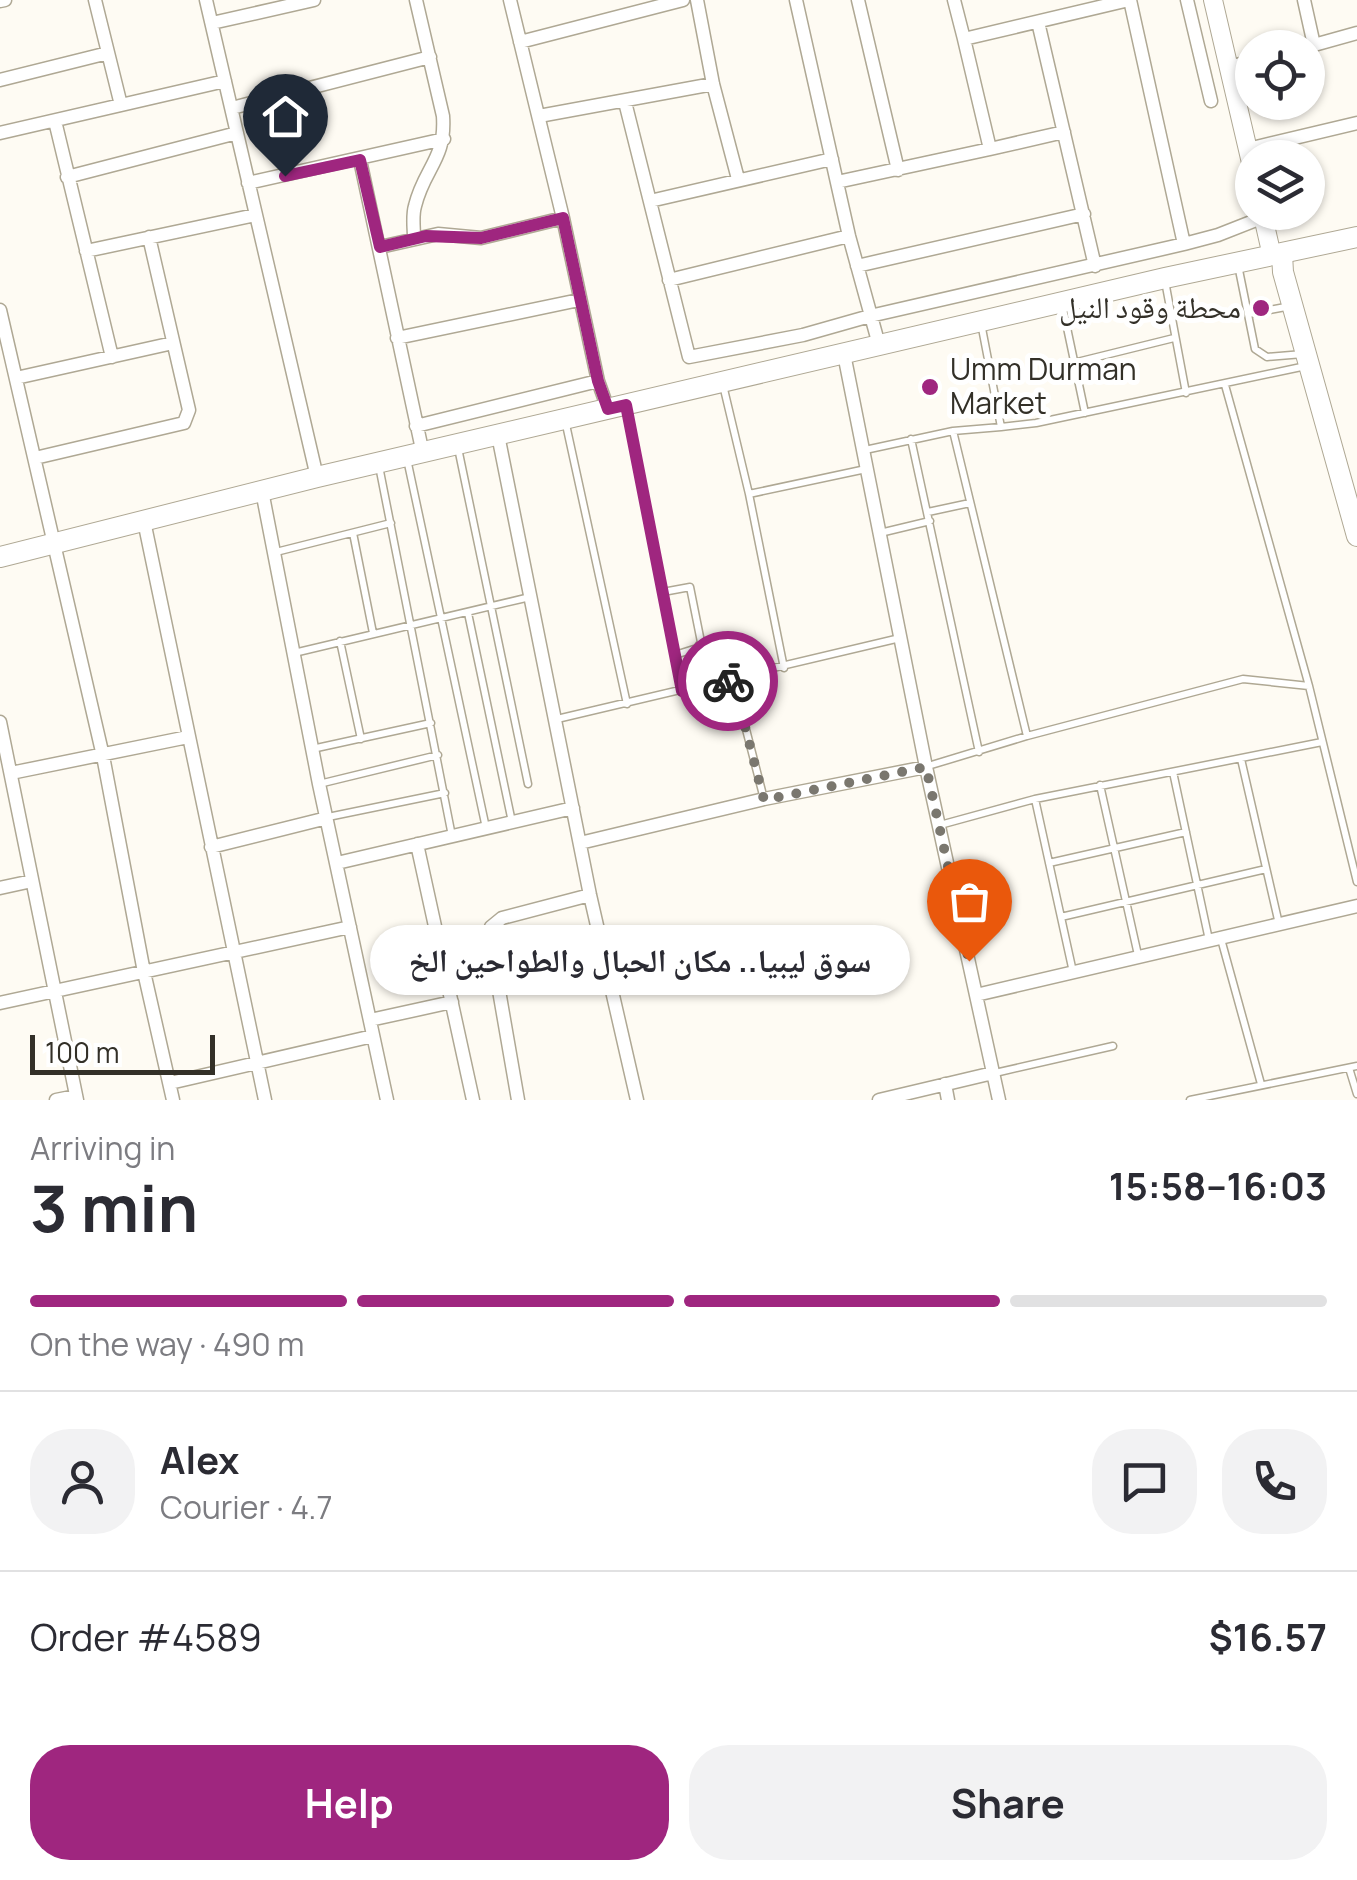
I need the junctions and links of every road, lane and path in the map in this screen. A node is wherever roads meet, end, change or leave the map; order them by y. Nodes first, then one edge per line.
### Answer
1 (94, 0) edge
2 (206, 0) edge
3 (314, 0) edge
4 (416, 0) edge
5 (510, 0) edge
6 (683, 0) edge
7 (697, 0) edge
8 (796, 0) edge
9 (858, 0) edge
10 (954, 0) edge
11 (1130, 0) edge
12 (1210, 0) edge
13 (1225, 0) edge
14 (1304, 0) edge
15 (1188, 2) edge
16 (1038, 22) junction
17 (212, 23) junction
18 (1307, 30) edge
19 (1357, 33) edge
20 (964, 38) junction
21 (1235, 40) edge
22 (520, 42) junction
23 (1325, 42) edge
24 (1235, 52) edge
25 (108, 54) junction
26 (430, 57) junction
27 (0, 80) edge
28 (224, 80) junction
29 (713, 84) junction
30 (1211, 101) dead end
31 (625, 102) junction
32 (121, 105) junction
33 (232, 108) junction
34 (539, 116) junction
35 (55, 121) junction
36 (1357, 123) edge
37 (1064, 132) junction
38 (0, 133) edge
39 (237, 133) junction
40 (444, 140) junction
41 (1303, 140) edge
42 (990, 150) junction
43 (832, 159) junction
44 (360, 160) junction
45 (898, 170) junction
46 (67, 176) junction
47 (738, 180) junction
48 (837, 182) junction
49 (248, 184) junction
50 (650, 201) junction
51 (1084, 214) junction
52 (256, 215) junction
53 (563, 218) junction
54 (1235, 228) edge
55 (1271, 230) edge
56 (849, 236) junction
57 (149, 237) junction
58 (1357, 237) edge
59 (414, 238) junction
60 (1184, 244) junction
61 (380, 247) junction
62 (86, 251) junction
63 (1279, 261) junction
64 (1238, 262) junction
65 (857, 266) junction
66 (1095, 266) junction
67 (1165, 278) junction
68 (669, 280) junction
69 (580, 300) junction
70 (1062, 303) junction
71 (1292, 306) junction
72 (0, 310) edge
73 (1248, 314) junction
74 (870, 316) junction
75 (981, 321) junction
76 (396, 338) junction
77 (1174, 338) junction
78 (173, 344) junction
79 (879, 345) junction
80 (844, 354) junction
81 (706, 355) junction
82 (112, 358) junction
83 (1306, 360) junction
84 (1073, 363) junction
85 (16, 378) junction
86 (598, 381) junction
87 (718, 385) junction
88 (1226, 385) junction
89 (1186, 393) junction
90 (617, 407) junction
91 (1085, 413) junction
92 (565, 419) junction
93 (416, 426) junction
94 (1001, 426) junction
95 (953, 431) junction
96 (498, 435) junction
97 (911, 439) junction
98 (457, 445) junction
99 (864, 450) junction
100 (415, 456) junction
101 (35, 458) junction
102 (378, 464) junction
103 (867, 469) junction
104 (317, 478) junction
105 (262, 492) junction
106 (749, 494) junction
107 (970, 503) junction
108 (929, 516) junction
109 (144, 521) junction
110 (391, 524) junction
111 (353, 533) junction
112 (880, 533) junction
113 (1357, 536) edge
114 (53, 544) junction
115 (274, 552) junction
116 (0, 557) edge
117 (663, 592) junction
118 (532, 597) junction
119 (492, 606) junction
120 (468, 613) junction
121 (443, 619) junction
122 (410, 626) junction
123 (373, 633) junction
124 (902, 638) junction
125 (340, 641) junction
126 (294, 653) junction
127 (675, 655) junction
128 (784, 668) junction
129 (733, 680) junction
130 (1309, 686) junction
131 (682, 691) junction
132 (626, 704) junction
133 (556, 720) junction
134 (0, 722) edge
135 (432, 722) junction
136 (1027, 736) junction
137 (188, 737) junction
138 (360, 739) junction
139 (1322, 742) junction
140 (312, 749) junction
141 (978, 752) junction
142 (438, 755) junction
143 (104, 756) junction
144 (1241, 759) junction
145 (926, 767) junction
146 (11, 772) junction
147 (1173, 772) junction
148 (319, 784) junction
149 (528, 784) dead end
150 (1100, 786) junction
151 (444, 792) junction
152 (1034, 799) junction
153 (764, 800) junction
154 (572, 808) junction
155 (327, 818) junction
156 (512, 822) junction
157 (939, 826) junction
158 (486, 828) junction
159 (1186, 832) junction
160 (452, 836) junction
161 (580, 843) junction
162 (417, 844) junction
163 (211, 848) junction
164 (1115, 850) junction
165 (1049, 863) junction
166 (337, 864) junction
167 (1266, 870) junction
168 (32, 882) junction
169 (1357, 882) edge
170 (1198, 885) junction
171 (0, 888) edge
172 (590, 895) junction
173 (1126, 902) junction
174 (1357, 906) edge
175 (1061, 917) junction
176 (1280, 924) junction
177 (350, 927) junction
178 (1215, 939) junction
179 (233, 953) junction
180 (1138, 957) junction
181 (144, 972) junction
182 (1073, 972) junction
183 (54, 991) junction
184 (976, 995) junction
185 (452, 1002) junction
186 (0, 1003) edge
187 (370, 1020) junction
188 (373, 1036) junction
189 (1113, 1046) dead end
190 (257, 1062) junction
191 (1353, 1067) edge
192 (994, 1073) junction
193 (170, 1083) junction
194 (944, 1084) junction
195 (1261, 1084) junction
196 (1357, 1094) edge
197 (76, 1098) edge
198 (56, 1100) edge
199 (173, 1100) edge
200 (265, 1100) edge
201 (387, 1100) edge
202 (473, 1100) edge
203 (518, 1100) edge
204 (637, 1100) edge
205 (881, 1100) edge
206 (948, 1100) edge
207 (1000, 1100) edge
208 (1190, 1100) edge

1 - 25 street
2 - 17 street
3 - 17 street
4 - 26 street
5 - 22 street
6 - 22 street
7 - 29 street
8 - 43 street
9 - 45 street
10 - 20 street
11 - 16 street
11 - 60 street
12 - 15 street
12 - 24 main road
13 - 21 main road
14 - 18 street
15 - 30 street
16 - 20 street
16 - 37 street
17 - 28 street
19 - 23 street
20 - 42 street
22 - 34 street
25 - 27 street
25 - 32 street
26 - 33 street
26 - 40 street
28 - 32 street
28 - 33 street
29 - 31 street
29 - 47 street
31 - 34 street
31 - 50 street
32 - 35 street
33 - 39 street
34 - 53 street
35 - 38 street
35 - 46 street
36 - 41 street
37 - 42 street
37 - 51 street
39 - 46 street
39 - 49 street
40 - 44 street
40 - 59 street
42 - 45 street
43 - 47 street
43 - 48 street
44 - 49 street
44 - 61 street
45 - 48 street
46 - 62 street
47 - 50 street
48 - 56 street
49 - 52 street
50 - 68 street
51 - 65 street
51 - 66 street
52 - 57 street
52 - 104 street
53 - 59 street
53 - 69 street
54 - 60 street
55 - 63 main road
56 - 65 street
56 - 68 street
57 - 62 street
57 - 78 street
58 - 63 main road
59 - 61 street
60 - 66 street
61 - 76 street
62 - 82 street
63 - 64 main road
63 - 71 main road
64 - 67 main road
64 - 73 lane
65 - 74 street
66 - 74 street
67 - 70 main road
67 - 77 lane
68 - 81 street
69 - 76 street
69 - 86 street
70 - 75 main road
70 - 84 lane
71 - 73 lane
71 - 83 main road
72 - 85 street
73 - 83 lane
74 - 79 street
74 - 81 street
75 - 79 main road
75 - 94 lane
76 - 93 street
77 - 84 lane
77 - 89 lane
78 - 82 street
78 - 101 street
79 - 80 main road
80 - 87 main road
80 - 99 street
81 - 87 street
82 - 85 street
83 - 88 lane
83 - 113 main road
84 - 91 lane
85 - 101 street
86 - 90 street
86 - 93 street
87 - 90 main road
87 - 106 lane
88 - 89 lane
88 - 130 lane
89 - 91 lane
90 - 92 main road
90 - 117 lane
91 - 94 lane
92 - 96 main road
92 - 132 lane
93 - 100 street
94 - 95 lane
95 - 97 lane
95 - 107 lane
96 - 98 main road
96 - 118 street
97 - 99 lane
97 - 108 lane
98 - 100 main road
98 - 119 lane
99 - 103 street
100 - 102 main road
100 - 121 lane
101 - 114 street
102 - 104 main road
102 - 110 lane
103 - 106 lane
103 - 112 street
104 - 105 main road
105 - 109 main road
105 - 115 street
106 - 128 lane
107 - 108 lane
107 - 136 lane
108 - 112 lane
108 - 141 lane
109 - 114 main road
109 - 137 street
110 - 111 lane
110 - 122 lane
111 - 115 lane
111 - 123 lane
112 - 124 street
114 - 116 main road
114 - 143 street
115 - 126 street
117 - 127 lane
117 - 127 lane
118 - 119 lane
118 - 133 street
119 - 120 lane
119 - 149 lane
120 - 121 lane
120 - 156 lane
121 - 122 lane
121 - 158 lane
122 - 123 lane
122 - 135 lane
123 - 125 lane
124 - 128 lane
124 - 145 street
125 - 126 lane
125 - 138 lane
126 - 140 street
127 - 131 lane
128 - 129 lane
129 - 131 lane
129 - 153 lane
130 - 136 lane
130 - 139 lane
131 - 132 lane
132 - 133 lane
133 - 154 street
134 - 146 street
135 - 138 lane
135 - 142 lane
136 - 141 lane
137 - 143 street
137 - 163 street
138 - 140 lane
139 - 144 lane
139 - 169 lane
140 - 148 street
141 - 145 lane
142 - 148 lane
142 - 151 lane
143 - 146 street
143 - 181 street
144 - 147 lane
144 - 167 lane
145 - 153 street
145 - 157 street
146 - 168 street
147 - 150 lane
147 - 159 lane
148 - 155 street
150 - 152 lane
150 - 164 lane
151 - 155 lane
151 - 160 lane
152 - 157 lane
152 - 165 lane
153 - 161 street
154 - 156 street
154 - 161 street
155 - 163 street
155 - 166 street
156 - 158 street
157 - 184 street
158 - 160 street
159 - 164 lane
159 - 170 lane
160 - 162 street
161 - 172 street
162 - 166 street
162 - 185 street
163 - 179 street
164 - 165 lane
164 - 173 lane
165 - 175 lane
166 - 177 street
167 - 170 lane
167 - 176 lane
168 - 171 street
168 - 183 street
170 - 173 lane
170 - 178 lane
172 - 203 street
172 - 204 street
173 - 175 lane
173 - 180 lane
174 - 176 street
175 - 182 lane
176 - 178 street
177 - 179 street
177 - 187 street
178 - 180 street
178 - 195 lane
179 - 181 street
179 - 190 street
180 - 182 street
181 - 183 street
181 - 193 street
182 - 184 street
183 - 186 street
183 - 197 street
184 - 192 street
185 - 187 street
185 - 202 street
187 - 188 street
188 - 190 street
188 - 201 street
189 - 192 lane
190 - 193 street
190 - 200 street
191 - 195 lane
191 - 196 lane
192 - 194 street
192 - 207 street
193 - 199 street
194 - 205 street
194 - 206 street
195 - 208 lane
197 - 198 street

